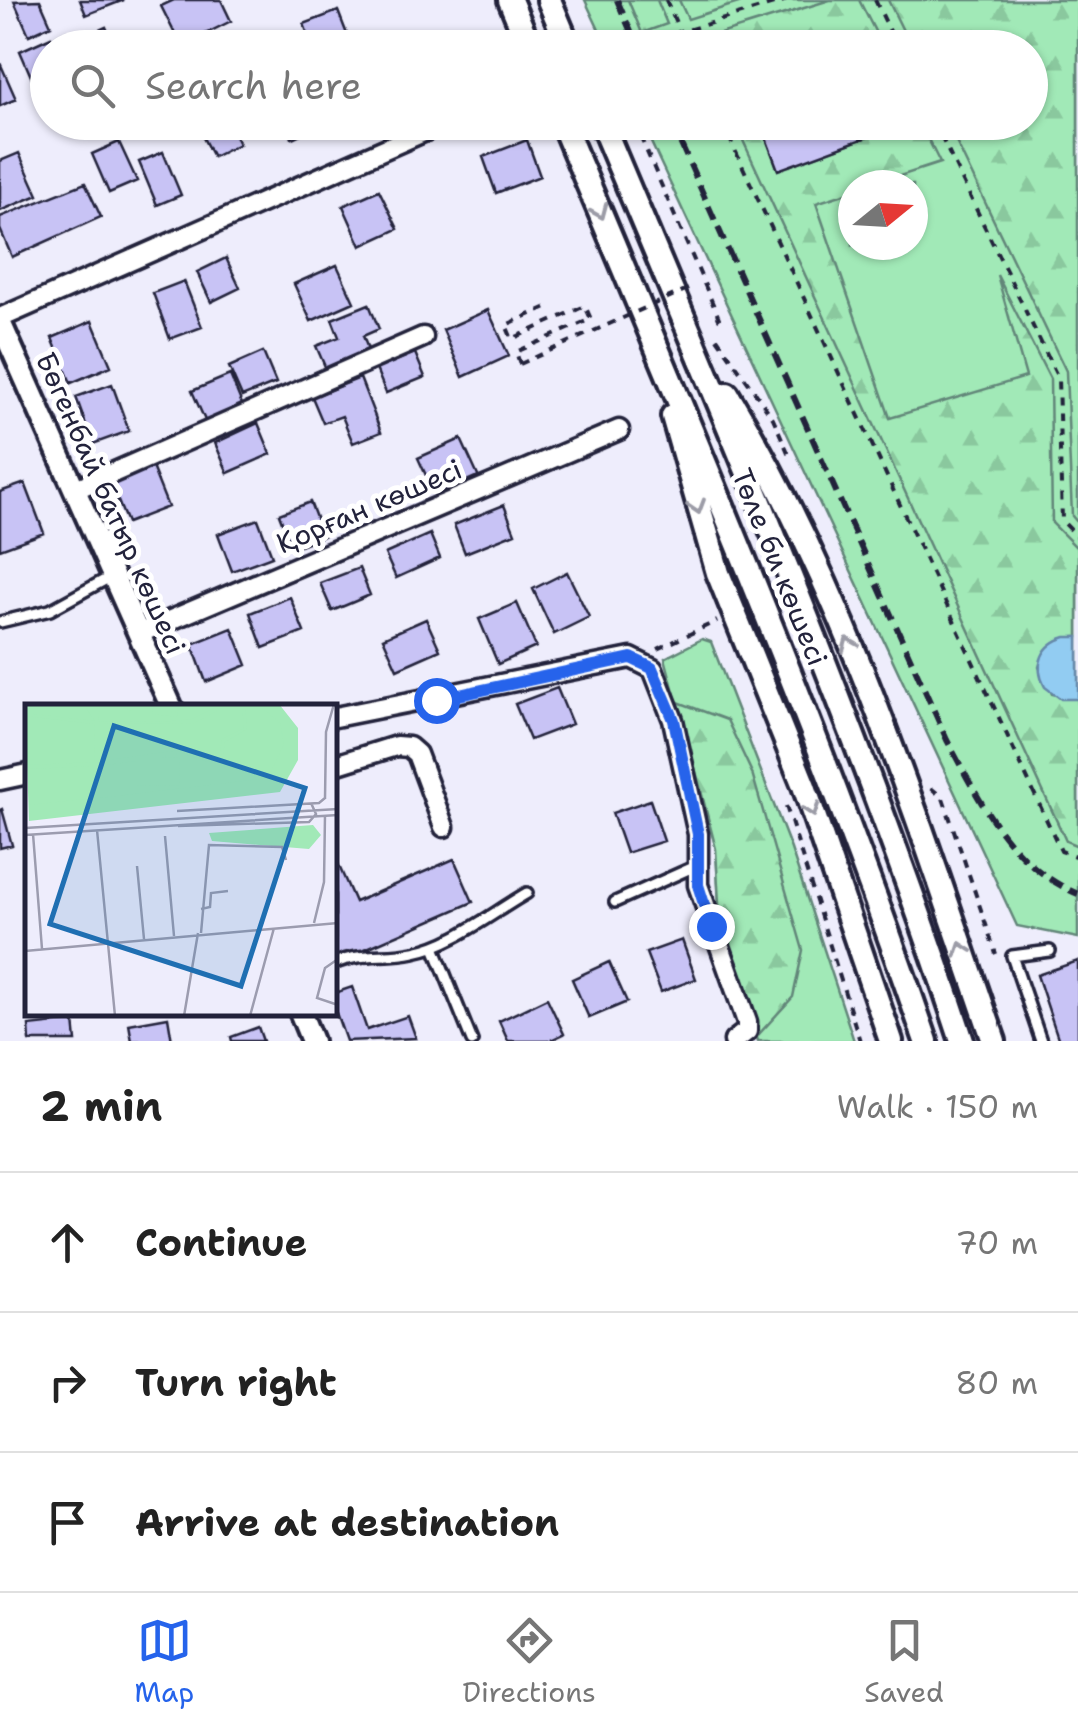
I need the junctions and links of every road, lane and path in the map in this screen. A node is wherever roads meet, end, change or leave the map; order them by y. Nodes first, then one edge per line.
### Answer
1 (510, 0) edge
2 (549, 0) edge
3 (666, 0) edge
4 (788, 0) edge
5 (875, 0) edge
6 (522, 30) edge
7 (562, 30) edge
8 (679, 30) edge
9 (687, 30) edge
10 (889, 30) edge
11 (405, 140) edge
12 (570, 140) edge
13 (609, 140) edge
14 (642, 140) edge
15 (730, 140) edge
16 (943, 140) edge
17 (692, 287) dead end
18 (546, 307) dead end
19 (719, 318) dead end
20 (0, 320) edge
21 (688, 328) junction
22 (423, 337) dead end
23 (655, 344) junction
24 (619, 430) dead end
25 (76, 488) junction
26 (1078, 537) edge
27 (114, 575) junction
28 (718, 620) dead end
29 (0, 622) edge
30 (140, 633) junction
31 (635, 659) junction
32 (170, 704) edge
33 (338, 717) edge
34 (338, 764) edge
35 (25, 775) edge
36 (0, 780) edge
37 (924, 782) dead end
38 (444, 826) dead end
39 (797, 846) dead end
40 (1078, 857) edge
41 (698, 865) junction
42 (527, 893) dead end
43 (615, 902) dead end
44 (434, 947) junction
45 (1050, 950) dead end
46 (997, 958) dead end
47 (338, 962) edge
48 (302, 1016) edge
49 (312, 1041) edge
50 (472, 1041) edge
51 (734, 1041) edge
52 (860, 1041) edge
53 (891, 1041) edge
54 (926, 1041) edge
55 (962, 1041) edge
56 (994, 1041) edge
57 (1041, 1041) edge

1 - 6 main road
2 - 7 main road
3 - 8 path
4 - 9 path
5 - 10 path
11 - 20 street
12 -> 23 main road, Төле би көшесі
13 - 21 main road, Төле би көшесі
14 - 19 path
15 - 40 path
16 - 26 path
17 - 18 path, bridge
20 - 25 street, Бөгенбай батыр көшесі
21 - 55 main road, Төле би көшесі
56 -> 21 main road
22 - 25 street
23 -> 53 main road
23 - 54 main road, Төле би көшесі
24 - 30 street, Қорған көшесі
25 - 27 street, Бөгенбай батыр көшесі
27 - 29 lane
27 - 30 street, Бөгенбай батыр көшесі
28 - 31 path
30 - 32 street, Бөгенбай батыр көшесі
31 - 33 street
31 - 41 street
34 - 38 street
35 - 36 street
37 - 46 path
39 - 52 path
41 - 43 lane
41 - 51 street
42 - 44 lane
44 - 47 lane
44 - 50 lane
45 - 57 lane
48 - 49 street

